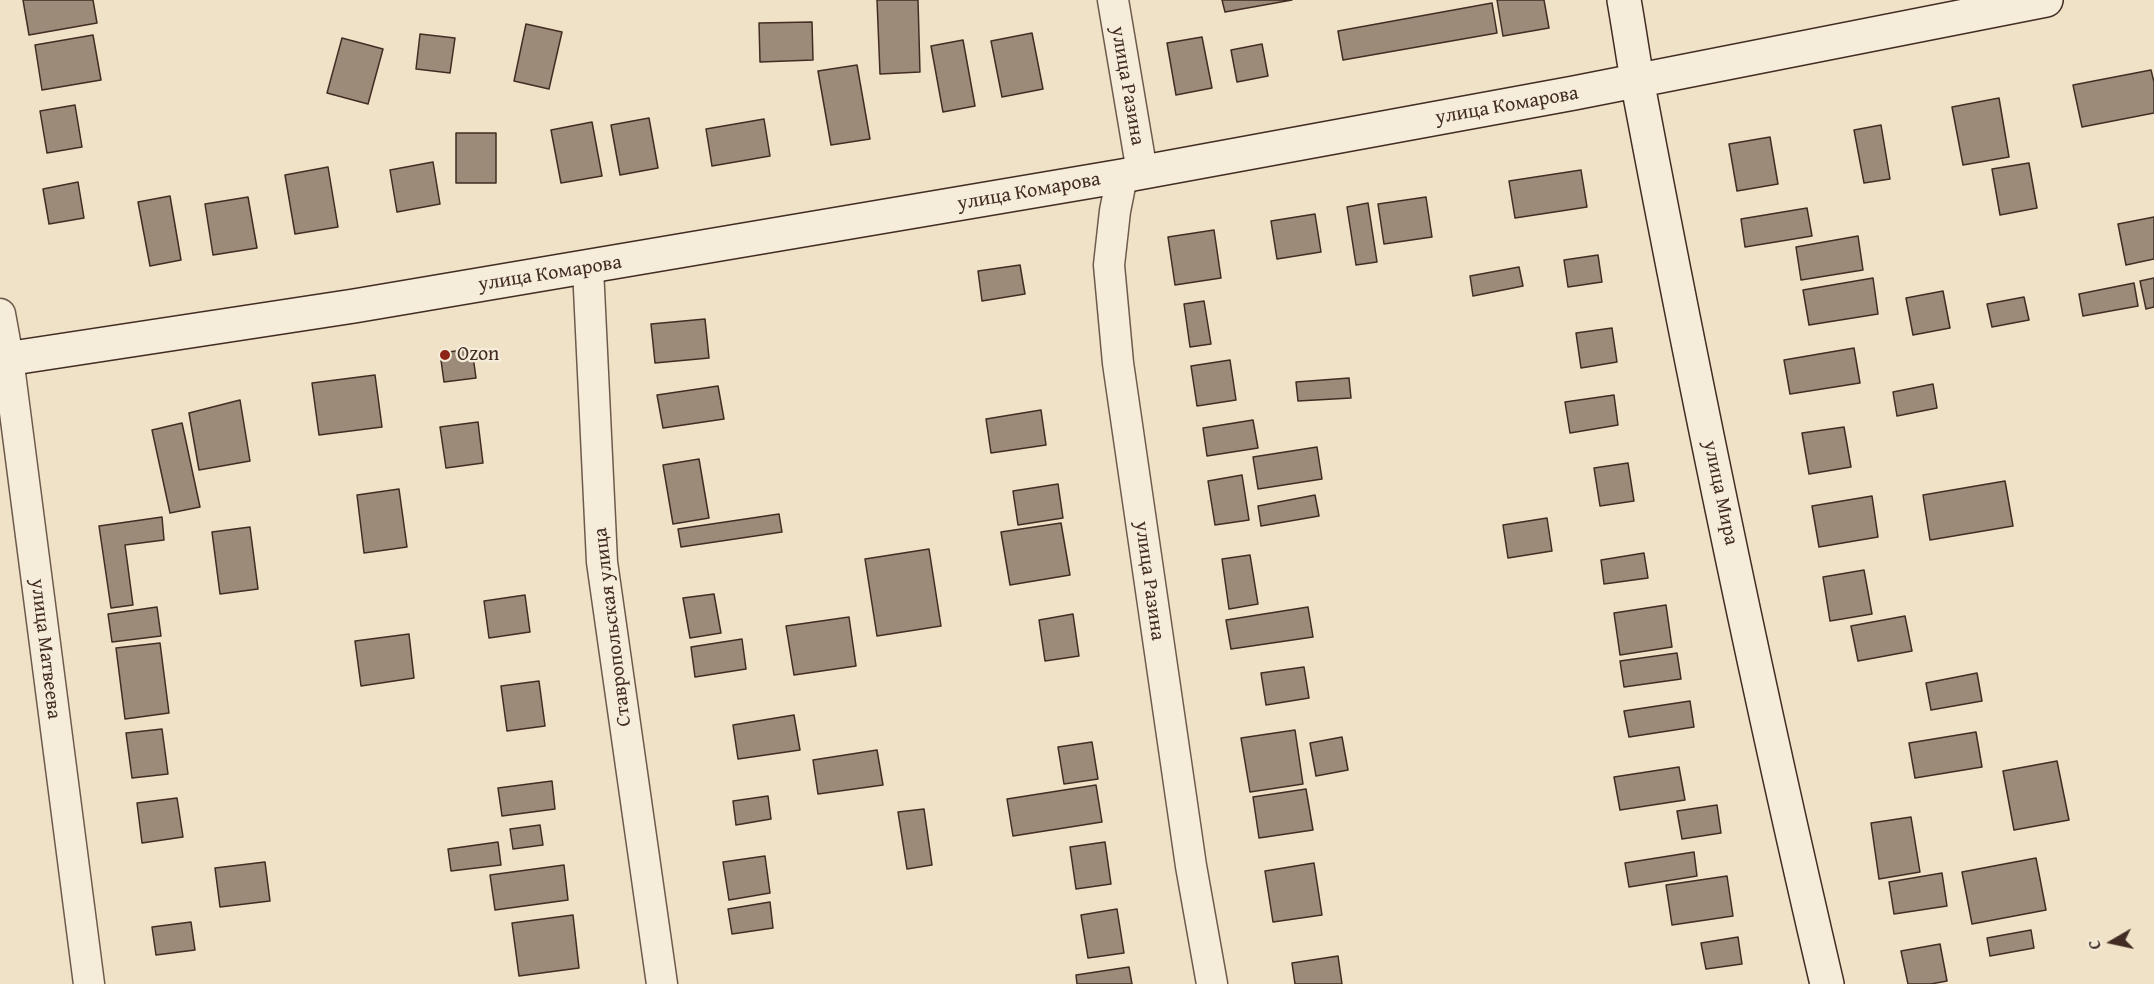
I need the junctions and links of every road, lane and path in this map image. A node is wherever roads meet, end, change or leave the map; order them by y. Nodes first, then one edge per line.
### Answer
1 (1113, 0) edge
2 (1624, 0) edge
3 (2046, 0) edge
4 (1637, 81) junction
5 (1132, 174) junction
6 (588, 268) junction
7 (0, 314) edge
8 (4, 359) edge
9 (10, 450) edge
10 (89, 984) edge
11 (662, 984) edge
12 (1212, 984) edge
13 (1827, 984) edge

1 - 5 street, улица Разина
2 - 4 main road, улица Мира
3 - 4 main road, улица Комарова
4 - 5 main road, улица Комарова
4 - 13 main road, улица Мира
5 - 6 main road, улица Комарова
5 - 12 street, улица Разина
6 - 8 main road, улица Комарова
6 - 11 street, Ставропольская улица
7 - 8 street, улица Матвеева
8 - 9 street, улица Матвеева
9 - 10 street, улица Матвеева

